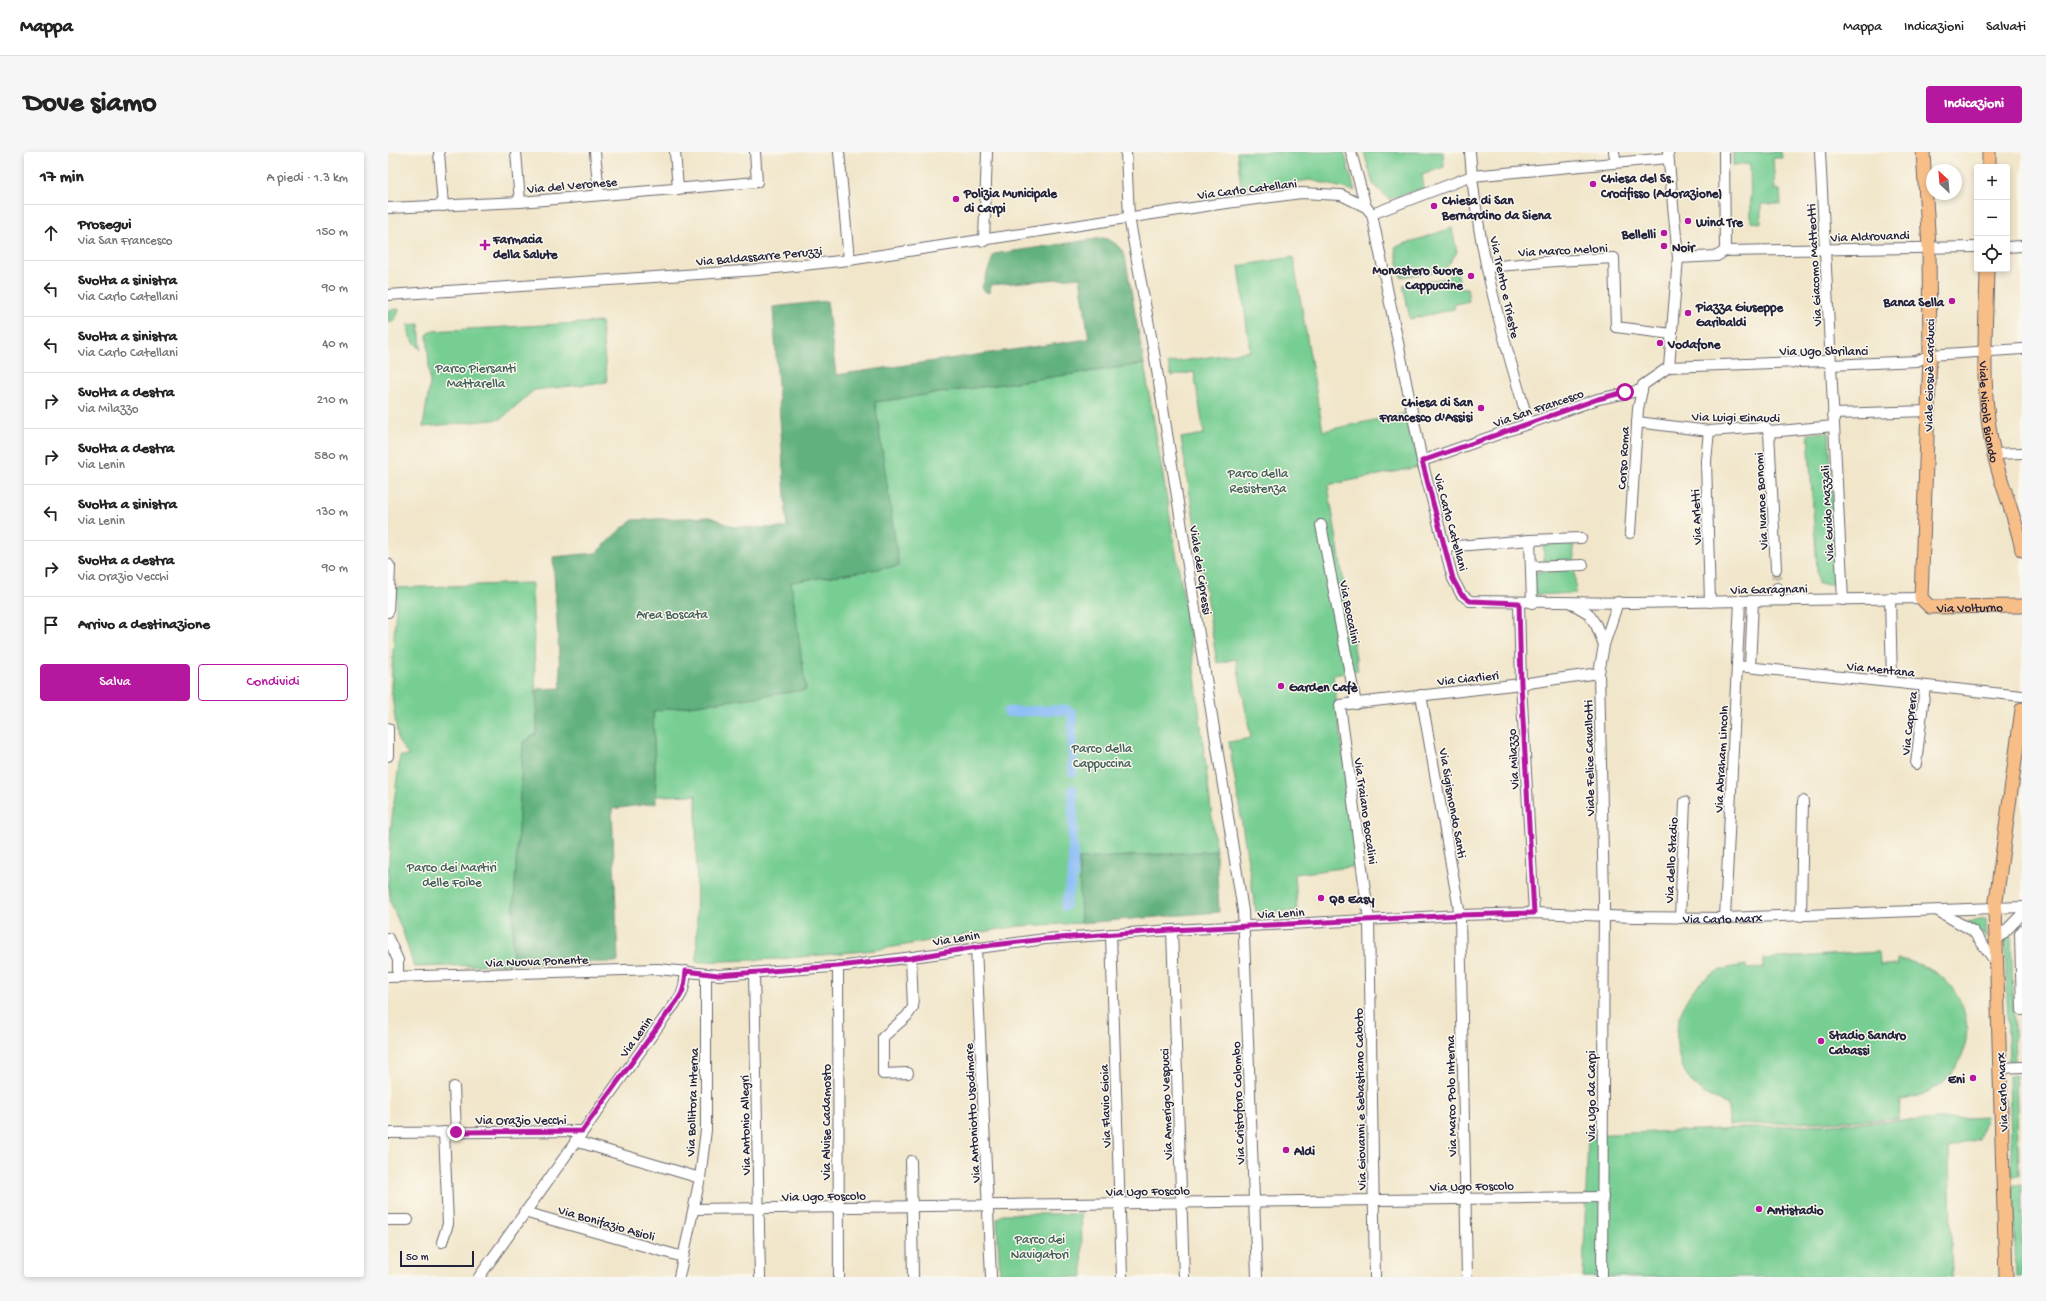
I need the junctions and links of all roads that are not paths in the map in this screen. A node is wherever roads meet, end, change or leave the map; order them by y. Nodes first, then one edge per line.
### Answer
1 (439, 152) edge
2 (516, 152) edge
3 (595, 152) edge
4 (675, 152) edge
5 (755, 152) edge
6 (839, 152) edge
7 (987, 152) edge
8 (1126, 152) edge
9 (1351, 152) edge
10 (1470, 152) edge
11 (1724, 152) edge
12 (1820, 152) edge
13 (1923, 152) edge
14 (1989, 152) edge
15 (1665, 156) edge
16 (1615, 157) edge
17 (1989, 164) edge
18 (1472, 176) junction
19 (678, 189) junction
20 (599, 195) junction
21 (520, 202) junction
22 (443, 206) junction
23 (388, 208) edge
24 (1369, 211) junction
25 (1129, 217) junction
26 (984, 241) junction
27 (2010, 246) edge
28 (2022, 246) edge
29 (1929, 247) junction
30 (1974, 247) edge
31 (1826, 250) junction
32 (1721, 254) junction
33 (1678, 258) junction
34 (849, 260) junction
35 (1487, 267) junction
36 (1988, 272) edge
37 (388, 295) edge
38 (1672, 334) junction
39 (2022, 349) edge
40 (1985, 350) junction
41 (1930, 354) junction
42 (1831, 365) junction
43 (1669, 367) junction
44 (1643, 387) junction
45 (1928, 411) junction
46 (1833, 414) junction
47 (1637, 422) junction
48 (1529, 424) junction
49 (1834, 426) junction
50 (1709, 431) junction
51 (1769, 432) junction
52 (2022, 453) edge
53 (1994, 454) junction
54 (1422, 461) junction
55 (1321, 525) dead end
56 (1630, 533) dead end
57 (1581, 538) dead end
58 (1530, 540) junction
59 (1445, 547) junction
60 (2022, 550) edge
61 (388, 564) edge
62 (1583, 565) dead end
63 (1531, 567) junction
64 (1776, 569) tunnel mouth
65 (1777, 588) tunnel mouth
66 (1890, 598) junction
67 (1921, 598) junction
68 (1777, 600) junction
69 (1843, 600) junction
70 (1740, 601) junction
71 (1753, 601) junction
72 (1618, 602) junction
73 (1710, 602) junction
74 (1519, 603) junction
75 (1532, 603) junction
76 (1571, 603) junction
77 (2022, 606) edge
78 (388, 612) edge
79 (1604, 645) junction
80 (1738, 666) junction
81 (1750, 666) junction
82 (1599, 673) junction
83 (1892, 682) junction
84 (1521, 684) junction
85 (1925, 686) junction
86 (1421, 695) junction
87 (2022, 696) edge
88 (1356, 704) junction
89 (1340, 706) joint
90 (2022, 709) edge
91 (388, 728) edge
92 (388, 756) edge
93 (1916, 764) dead end
94 (1804, 801) dead end
95 (1685, 802) dead end
96 (2022, 907) edge
97 (1995, 908) junction
98 (1938, 911) junction
99 (1534, 913) junction
100 (2022, 914) edge
101 (1460, 915) junction
102 (1604, 916) junction
103 (1801, 916) junction
104 (1680, 918) junction
105 (1725, 918) junction
106 (1369, 920) junction
107 (1244, 927) junction
108 (1172, 930) junction
109 (2021, 933) edge
110 (1111, 934) junction
111 (388, 938) edge
112 (1995, 942) junction
113 (976, 947) junction
114 (390, 949) edge
115 (911, 958) junction
116 (1995, 962) junction
117 (838, 966) junction
118 (686, 971) junction
119 (754, 973) junction
120 (706, 974) junction
121 (393, 977) edge
122 (2022, 1010) edge
123 (2000, 1068) junction
124 (2022, 1068) edge
125 (908, 1073) dead end
126 (454, 1087) dead end
127 (582, 1131) junction
128 (444, 1132) junction
129 (456, 1132) junction
130 (388, 1133) edge
131 (575, 1141) junction
132 (911, 1161) dead end
133 (700, 1178) junction
134 (1602, 1197) junction
135 (1465, 1199) junction
136 (1374, 1200) junction
137 (1253, 1201) junction
138 (1120, 1203) junction
139 (1182, 1203) junction
140 (989, 1206) junction
141 (838, 1207) junction
142 (911, 1207) junction
143 (758, 1208) junction
144 (694, 1209) junction
145 (524, 1212) junction
146 (388, 1220) edge
147 (408, 1220) dead end
148 (442, 1242) dead end
149 (683, 1257) junction
150 (478, 1277) edge
151 (679, 1277) edge
152 (760, 1277) edge
153 (839, 1277) edge
154 (914, 1277) edge
155 (991, 1277) edge
156 (1122, 1277) edge
157 (1184, 1277) edge
158 (1256, 1277) edge
159 (1375, 1277) edge
160 (1466, 1277) edge
161 (1602, 1277) edge
162 (2006, 1277) edge

1 - 22 street
2 - 21 street
3 - 20 street
4 - 19 street
5 - 19 street, Via del Veronese
6 - 34 street
7 - 26 street
8 - 25 street, Viale dei Cipressi
9 - 24 street, Via Carlo Catellani
10 - 18 street, Via Trento e Trieste
11 - 32 street
12 - 31 street, Via Giacomo Matteotti
13 - 29 main road, Viale Giosuè Carducci
14 - 17 main road
15 - 16 street
15 - 33 street
16 - 18 street
18 - 24 street
18 - 35 street, Via Trento e Trieste
19 - 20 street, Via del Veronese
20 - 21 street, Via del Veronese
21 - 22 street, Via del Veronese
22 - 23 street, Via del Veronese
24 - 25 street, Via Carlo Catellani
24 - 54 street, Via Carlo Catellani
25 - 26 street, Via Baldassarre Peruzzi
25 - 107 street, Viale dei Cipressi
26 - 34 street, Via Baldassarre Peruzzi
27 - 28 street
29 - 30 street, Via Aldrovandi
29 - 31 street, Via Aldrovandi
29 - 41 main road, Viale Giosuè Carducci
31 - 32 street, Via Aldrovandi
31 - 42 street, Via Giacomo Matteotti
32 - 33 street
33 - 38 street
34 - 37 street, Via Baldassarre Peruzzi
35 - 38 street, Via Marco Meloni
35 - 48 street, Via Trento e Trieste
36 - 40 main road, Viale Nicolò Biondo
38 - 43 street
39 - 40 street, Via Ugo Sbrilanci
40 - 41 street, Via Ugo Sbrilanci
40 - 53 main road, Viale Nicolò Biondo
41 - 42 street, Via Ugo Sbrilanci
41 - 45 main road, Viale Giosuè Carducci
42 - 43 street, Via Ugo Sbrilanci
42 - 46 street, Via Giacomo Matteotti
43 - 44 street
44 - 47 street, Corso Roma
44 - 48 street, Via San Francesco
45 - 46 street
45 - 67 main road, Viale Giosuè Carducci
46 - 49 street, Via Giacomo Matteotti
47 - 50 street, Via Luigi Einaudi
47 - 56 street, Corso Roma
48 - 54 street, Via San Francesco
49 - 51 street, Via Luigi Einaudi
49 - 69 street, Via Guido Mazzali
50 - 51 street, Via Luigi Einaudi
50 - 73 street, Via Arletti
51 - 64 street, Via Ivanoe Bonomi
52 - 53 street
53 - 60 main road, Viale Nicolò Biondo
54 - 59 street, Via Carlo Catellani
55 - 88 street, Via Boccalini
57 - 58 street
58 - 59 street
58 - 63 street
59 - 74 street, Via Carlo Catellani
61 - 78 street
62 - 63 street
63 - 75 street
65 - 68 street
66 - 67 street, Via Garagnani
66 - 69 street, Via Garagnani
66 - 83 street
67 - 77 main road, Via Volturno
68 - 69 street, Via Garagnani
68 - 71 street, Via Garagnani
70 - 71 street, Via Garagnani
70 - 73 street, Via Garagnani
70 - 80 street, Via Abraham Lincoln
71 - 81 street
72 - 73 street, Via Garagnani
72 - 76 street, Via Carlo Catellani
72 - 79 street, Viale Felice Cavallotti
74 - 75 street, Via Carlo Catellani
74 - 84 street, Via Milazzo
75 - 76 street, Via Carlo Catellani
76 - 79 street
79 - 82 street, Viale Felice Cavallotti
80 - 81 street, Via Mentana
80 - 105 street, Via Abraham Lincoln
81 - 83 street, Via Mentana
82 - 84 street, Via Ciarlieri
82 - 102 street, Viale Felice Cavallotti
83 - 85 street, Via Mentana
84 - 86 street, Via Ciarlieri
84 - 99 street, Via Milazzo
85 - 87 street, Via Mentana
85 - 93 street, Via Caprera
86 - 88 street, Via Ciarlieri
86 - 101 street, Via Sigismondo Santi
88 - 89 street, Via Ciarlieri
89 - 106 street, Via Traiano Boccalini
90 - 97 main road
91 - 92 street
94 - 103 street
95 - 104 street, Via dello Stadio
96 - 97 street, Via Carlo Marx
97 - 98 street, Via Carlo Marx
97 - 112 main road, Via Carlo Marx
98 - 103 street, Via Carlo Marx
98 - 116 street
99 - 101 street, Via Lenin
99 - 102 street, Via Lenin
100 - 112 street
101 - 106 street, Via Lenin
101 - 135 street, Via Marco Polo Interna
102 - 104 street, Via Carlo Marx
102 - 134 street, Via Ugo da Carpi
103 - 105 street, Via Carlo Marx
104 - 105 street, Via Carlo Marx
106 - 107 street, Via Lenin
106 - 136 street, Via Giovanni e Sebastiano Caboto
107 - 108 street, Via Lenin
107 - 137 street, Via Cristoforo Colombo
108 - 110 street, Via Lenin
108 - 139 street, Via Amerigo Vespucci
109 - 122 street
110 - 113 street, Via Lenin
110 - 138 street, Via Flavio Gioia
111 - 114 street
112 - 116 main road, Via Carlo Marx
113 - 115 street, Via Lenin
113 - 140 street, Via Antoniotto Usodimare
114 - 121 street
115 - 117 street, Via Lenin
115 - 125 street
116 - 123 main road, Via Carlo Marx
117 - 119 street, Via Lenin
117 - 141 street, Via Alvise Cadamosto
118 - 120 street, Via Lenin
118 - 121 street, Via Nuova Ponente
118 - 127 street, Via Lenin
119 - 120 street, Via Lenin
119 - 143 street, Via Antonio Allegri
120 - 133 street, Via Bollitora Interna
123 - 124 street
123 - 162 main road, Via Carlo Marx
126 - 129 street
127 - 129 street, Via Orazio Vecchi
127 - 131 street, Via Lenin
128 - 129 street, Via Orazio Vecchi
128 - 130 street, Via Orazio Vecchi
128 - 148 street
131 - 133 street
131 - 145 street, Via Lenin
132 - 142 street
133 - 144 street, Via Bollitora Interna
134 - 135 street, Via Ugo Foscolo
134 - 161 street, Via Ugo da Carpi
135 - 136 street, Via Ugo Foscolo
135 - 160 street, Via Marco Polo Interna
136 - 137 street, Via Ugo Foscolo
136 - 159 street, Via Giovanni e Sebastiano Caboto
137 - 139 street, Via Ugo Foscolo
137 - 158 street, Via Cristoforo Colombo
138 - 139 street, Via Ugo Foscolo
138 - 140 street, Via Ugo Foscolo
138 - 156 street, Via Flavio Gioia
139 - 157 street, Via Amerigo Vespucci
140 - 142 street, Via Ugo Foscolo
140 - 155 street, Via Antoniotto Usodimare
141 - 142 street, Via Ugo Foscolo
141 - 143 street, Via Ugo Foscolo
141 - 153 street, Via Alvise Cadamosto
142 - 154 street
143 - 144 street, Via Ugo Foscolo
143 - 152 street, Via Antonio Allegri
144 - 149 street, Via Bollitora Interna
145 - 149 street, Via Bonifazio Asioli
145 - 150 street, Via Lenin
146 - 147 street
149 - 151 street, Via Bollitora Interna

